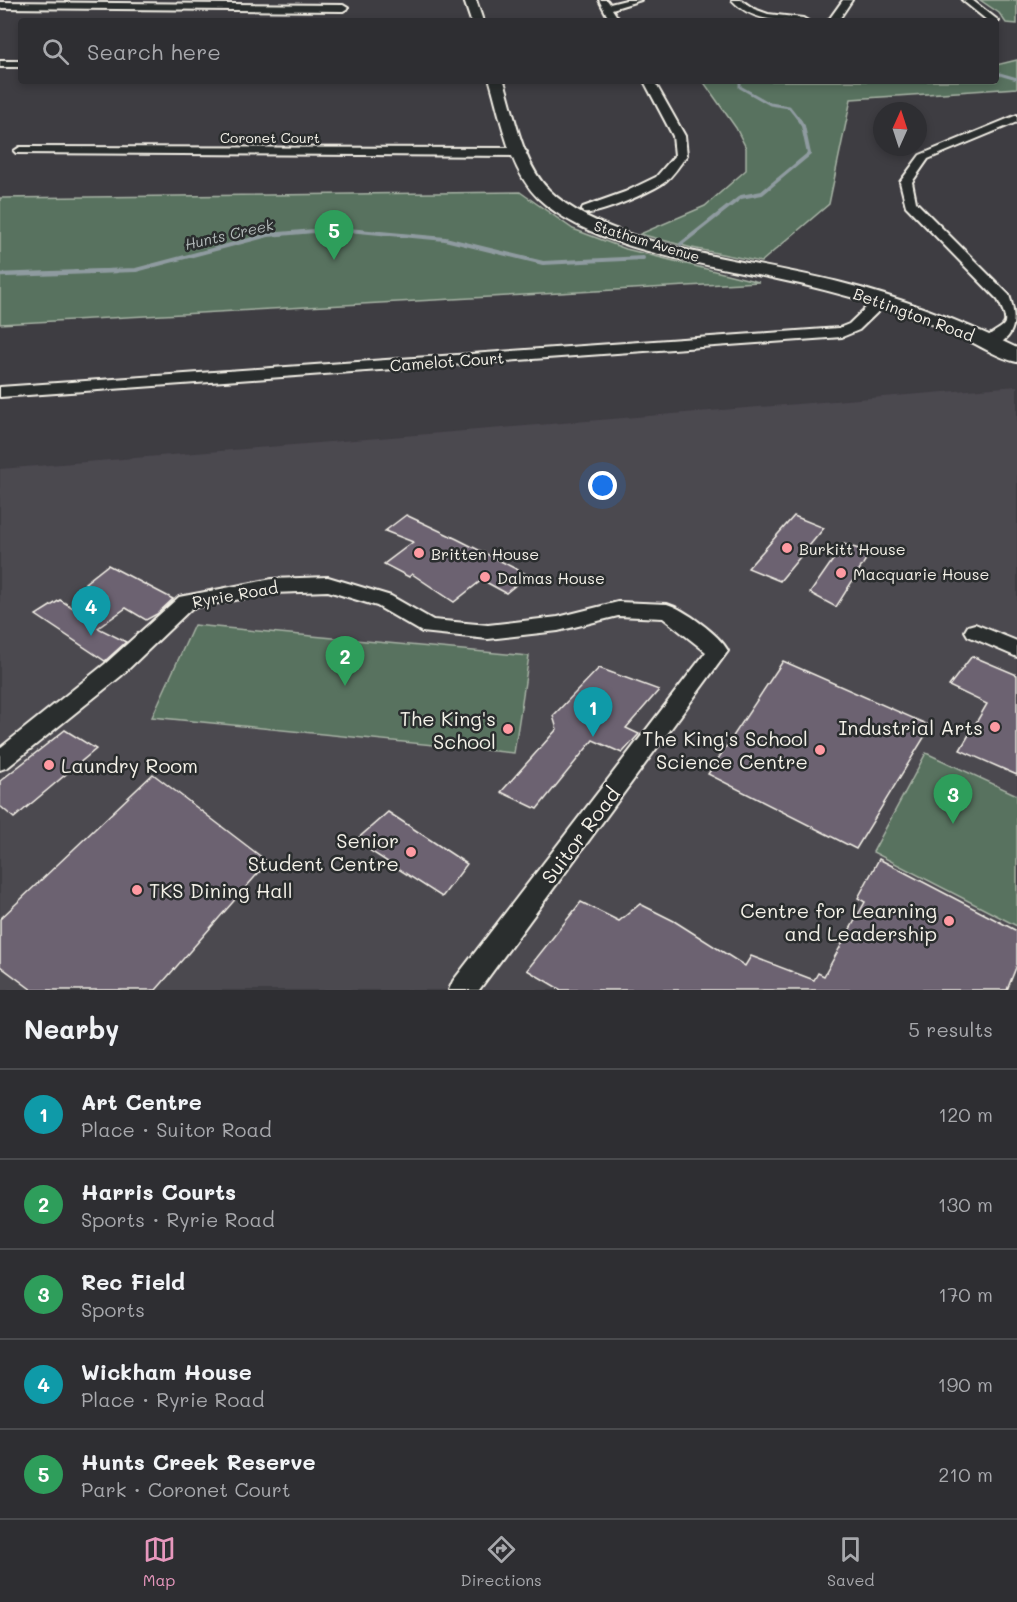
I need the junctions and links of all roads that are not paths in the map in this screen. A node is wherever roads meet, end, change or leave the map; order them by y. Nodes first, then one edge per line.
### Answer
1 (470, 0) edge
2 (636, 0) edge
3 (736, 0) edge
4 (848, 0) edge
5 (966, 0) edge
6 (605, 3) edge
7 (342, 4) edge
8 (0, 5) edge
9 (476, 18) edge
10 (613, 18) edge
11 (779, 18) edge
12 (835, 18) edge
13 (990, 18) edge
14 (0, 64) edge
15 (18, 64) edge
16 (498, 84) edge
17 (651, 84) edge
18 (1017, 118) edge
19 (20, 151) dead end
20 (520, 152) junction
21 (588, 210) dead end
22 (807, 280) joint
23 (882, 300) junction
24 (990, 342) junction
25 (1017, 356) edge
26 (0, 392) edge
27 (975, 631) dead end
28 (1017, 649) edge
29 (718, 651) joint
30 (0, 761) edge
31 (463, 990) edge

1 - 9 main road
2 - 6 street
3 - 11 street
4 - 12 street
5 - 13 street
6 - 10 street
7 - 8 street
14 - 15 street
16 - 20 main road, Statham Avenue
17 - 21 street
18 - 24 street
19 - 20 street, Coronet Court
20 - 22 main road, Statham Avenue
22 - 23 main road, Bettington Road
23 - 24 main road, Bettington Road
23 - 26 street, Camelot Court
24 - 25 main road, Bettington Road
27 - 28 street
29 - 30 street, Ryrie Road
29 - 31 street, Suitor Road

